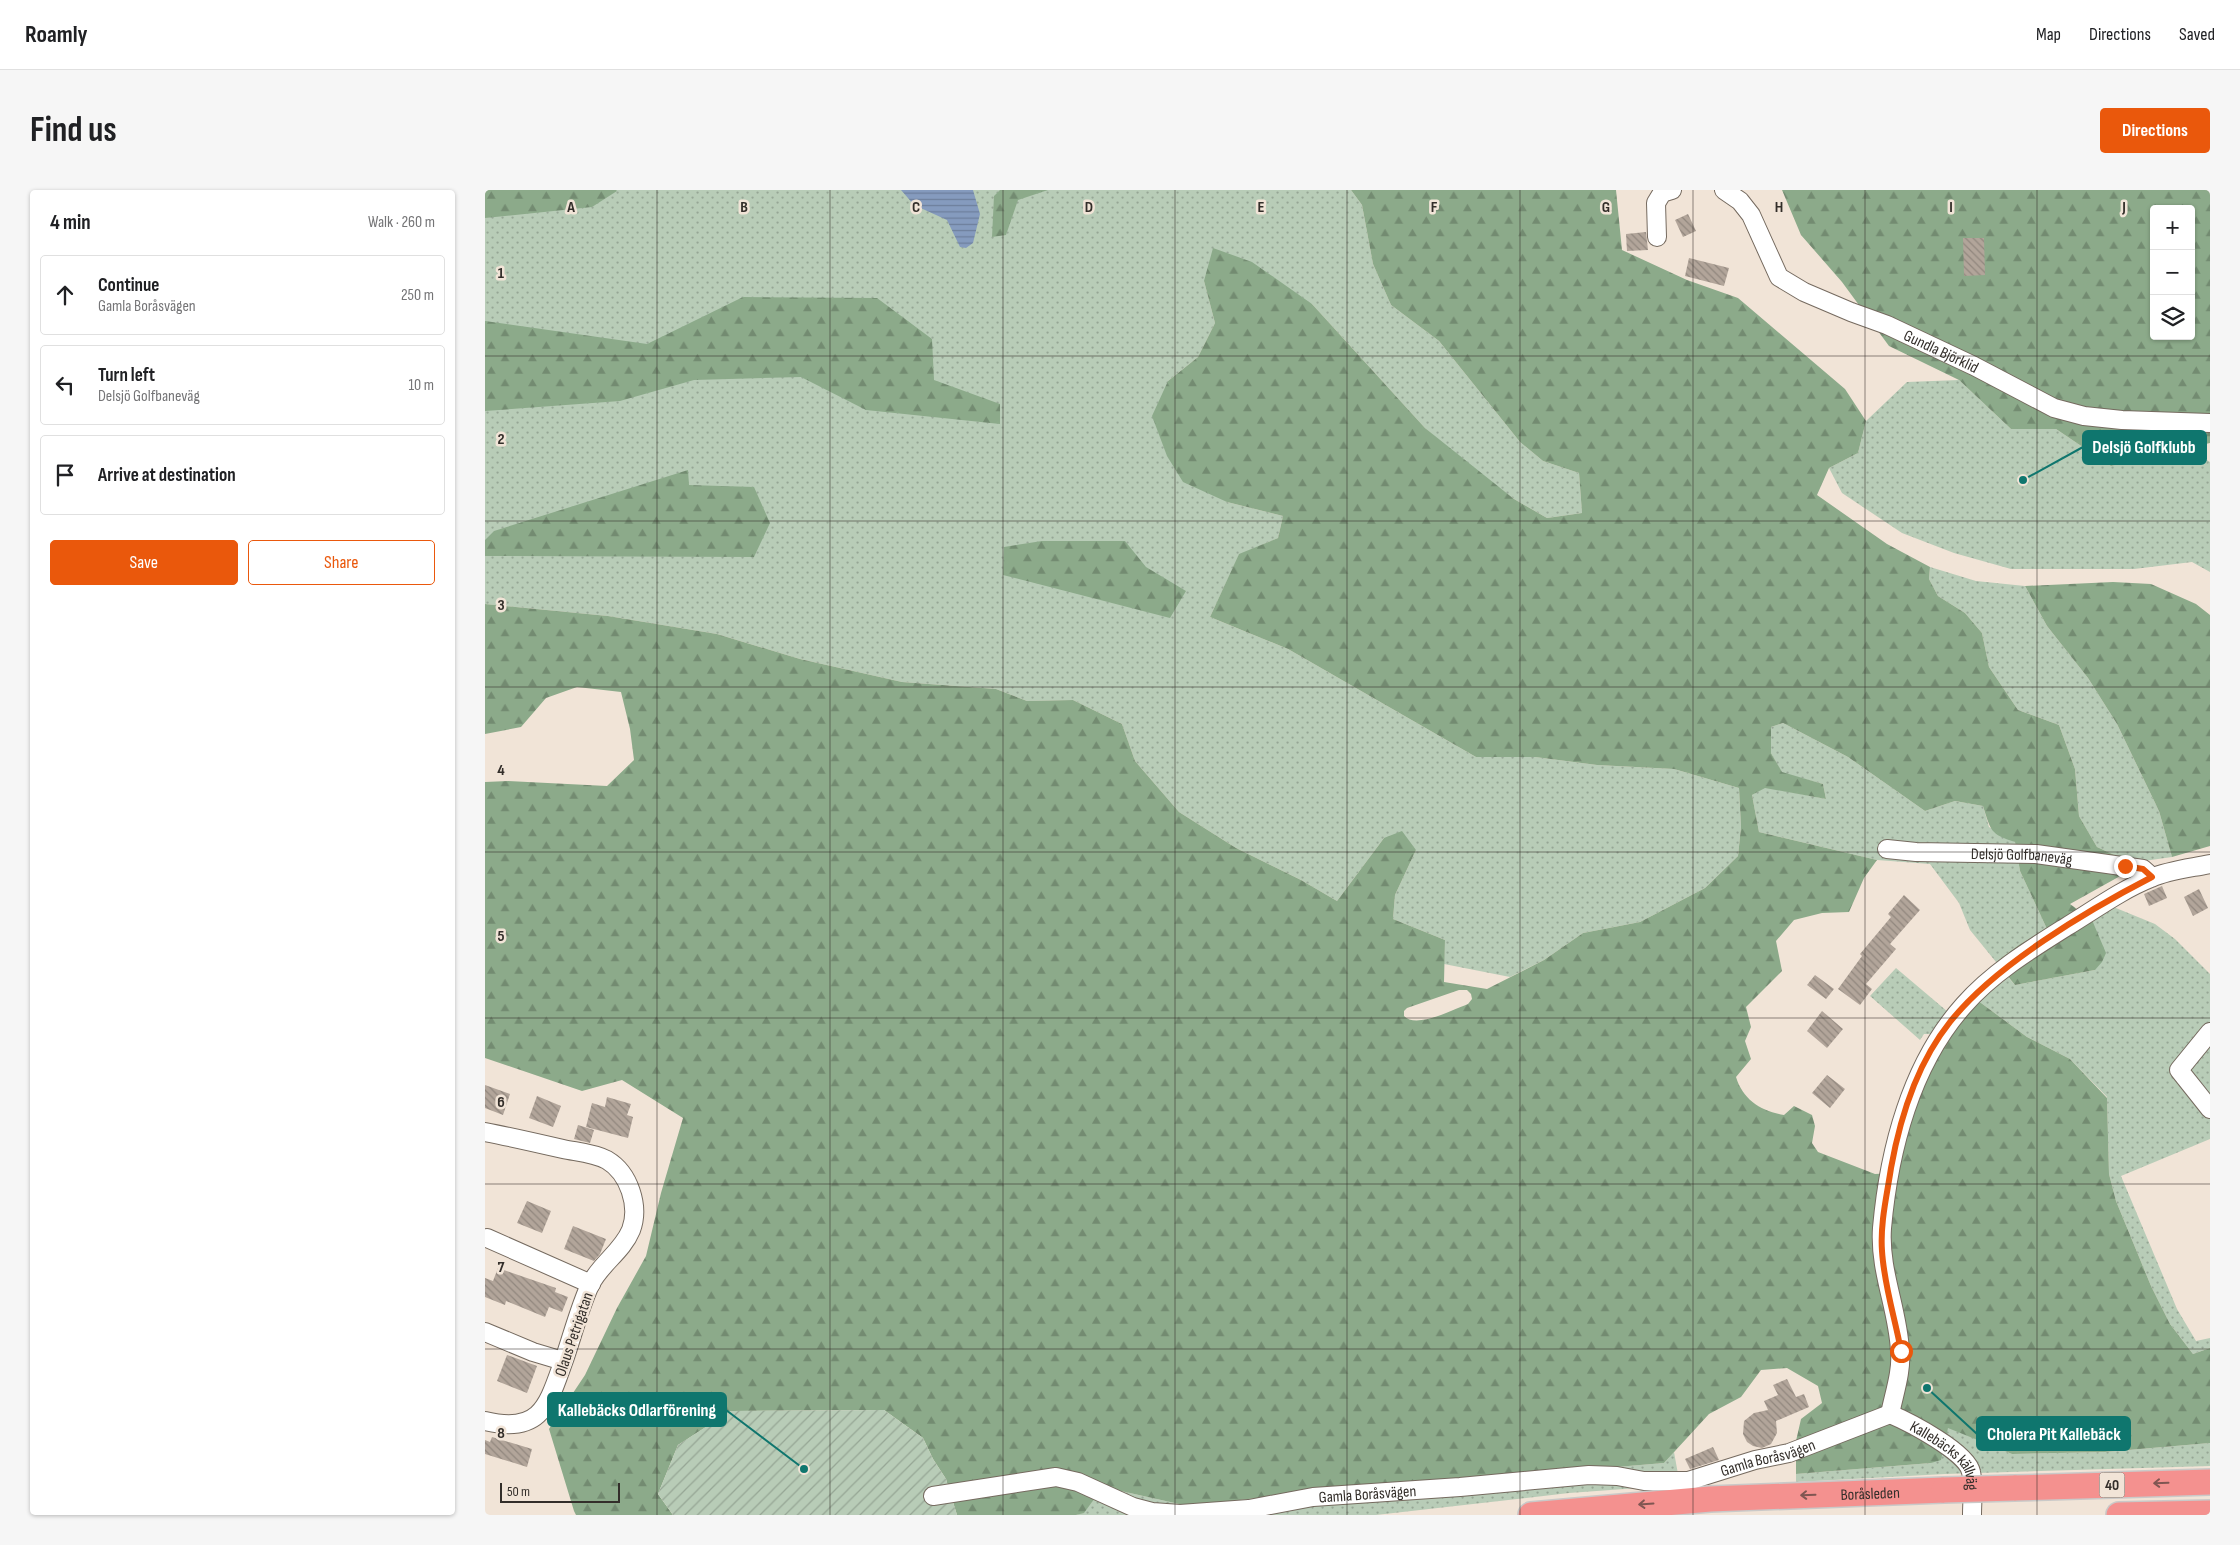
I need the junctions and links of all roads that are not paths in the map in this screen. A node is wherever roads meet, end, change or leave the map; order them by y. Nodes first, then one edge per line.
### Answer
1 (1673, 190) edge
2 (1724, 190) edge
3 (1657, 237) dead end
4 (2210, 423) edge
5 (1887, 849) dead end
6 (2210, 864) edge
7 (2152, 877) junction
8 (2210, 1032) edge
9 (2210, 1108) edge
10 (485, 1132) edge
11 (487, 1238) dead end
12 (591, 1284) junction
13 (485, 1332) edge
14 (563, 1361) junction
15 (1890, 1414) junction
16 (485, 1420) edge
17 (2210, 1482) edge
18 (933, 1496) dead end
19 (2210, 1512) edge
20 (1531, 1515) edge
21 (1972, 1515) edge
22 (2119, 1515) edge

1 - 3 street
2 - 4 street, Gundla Björklid
5 - 7 street, Delsjö Golfbaneväg
6 - 7 street
7 - 15 street
8 - 9 street
10 - 12 street, Olaus Petrigatan
11 - 12 street
12 - 14 street, Olaus Petrigatan
13 - 14 street
14 - 16 street, Olaus Petrigatan
15 - 18 street, Gamla Boråsvägen
15 - 21 street, Kallebäcks källväg
17 -> 20 highway, Boråsleden / 40, bridge
19 - 22 highway, 40

